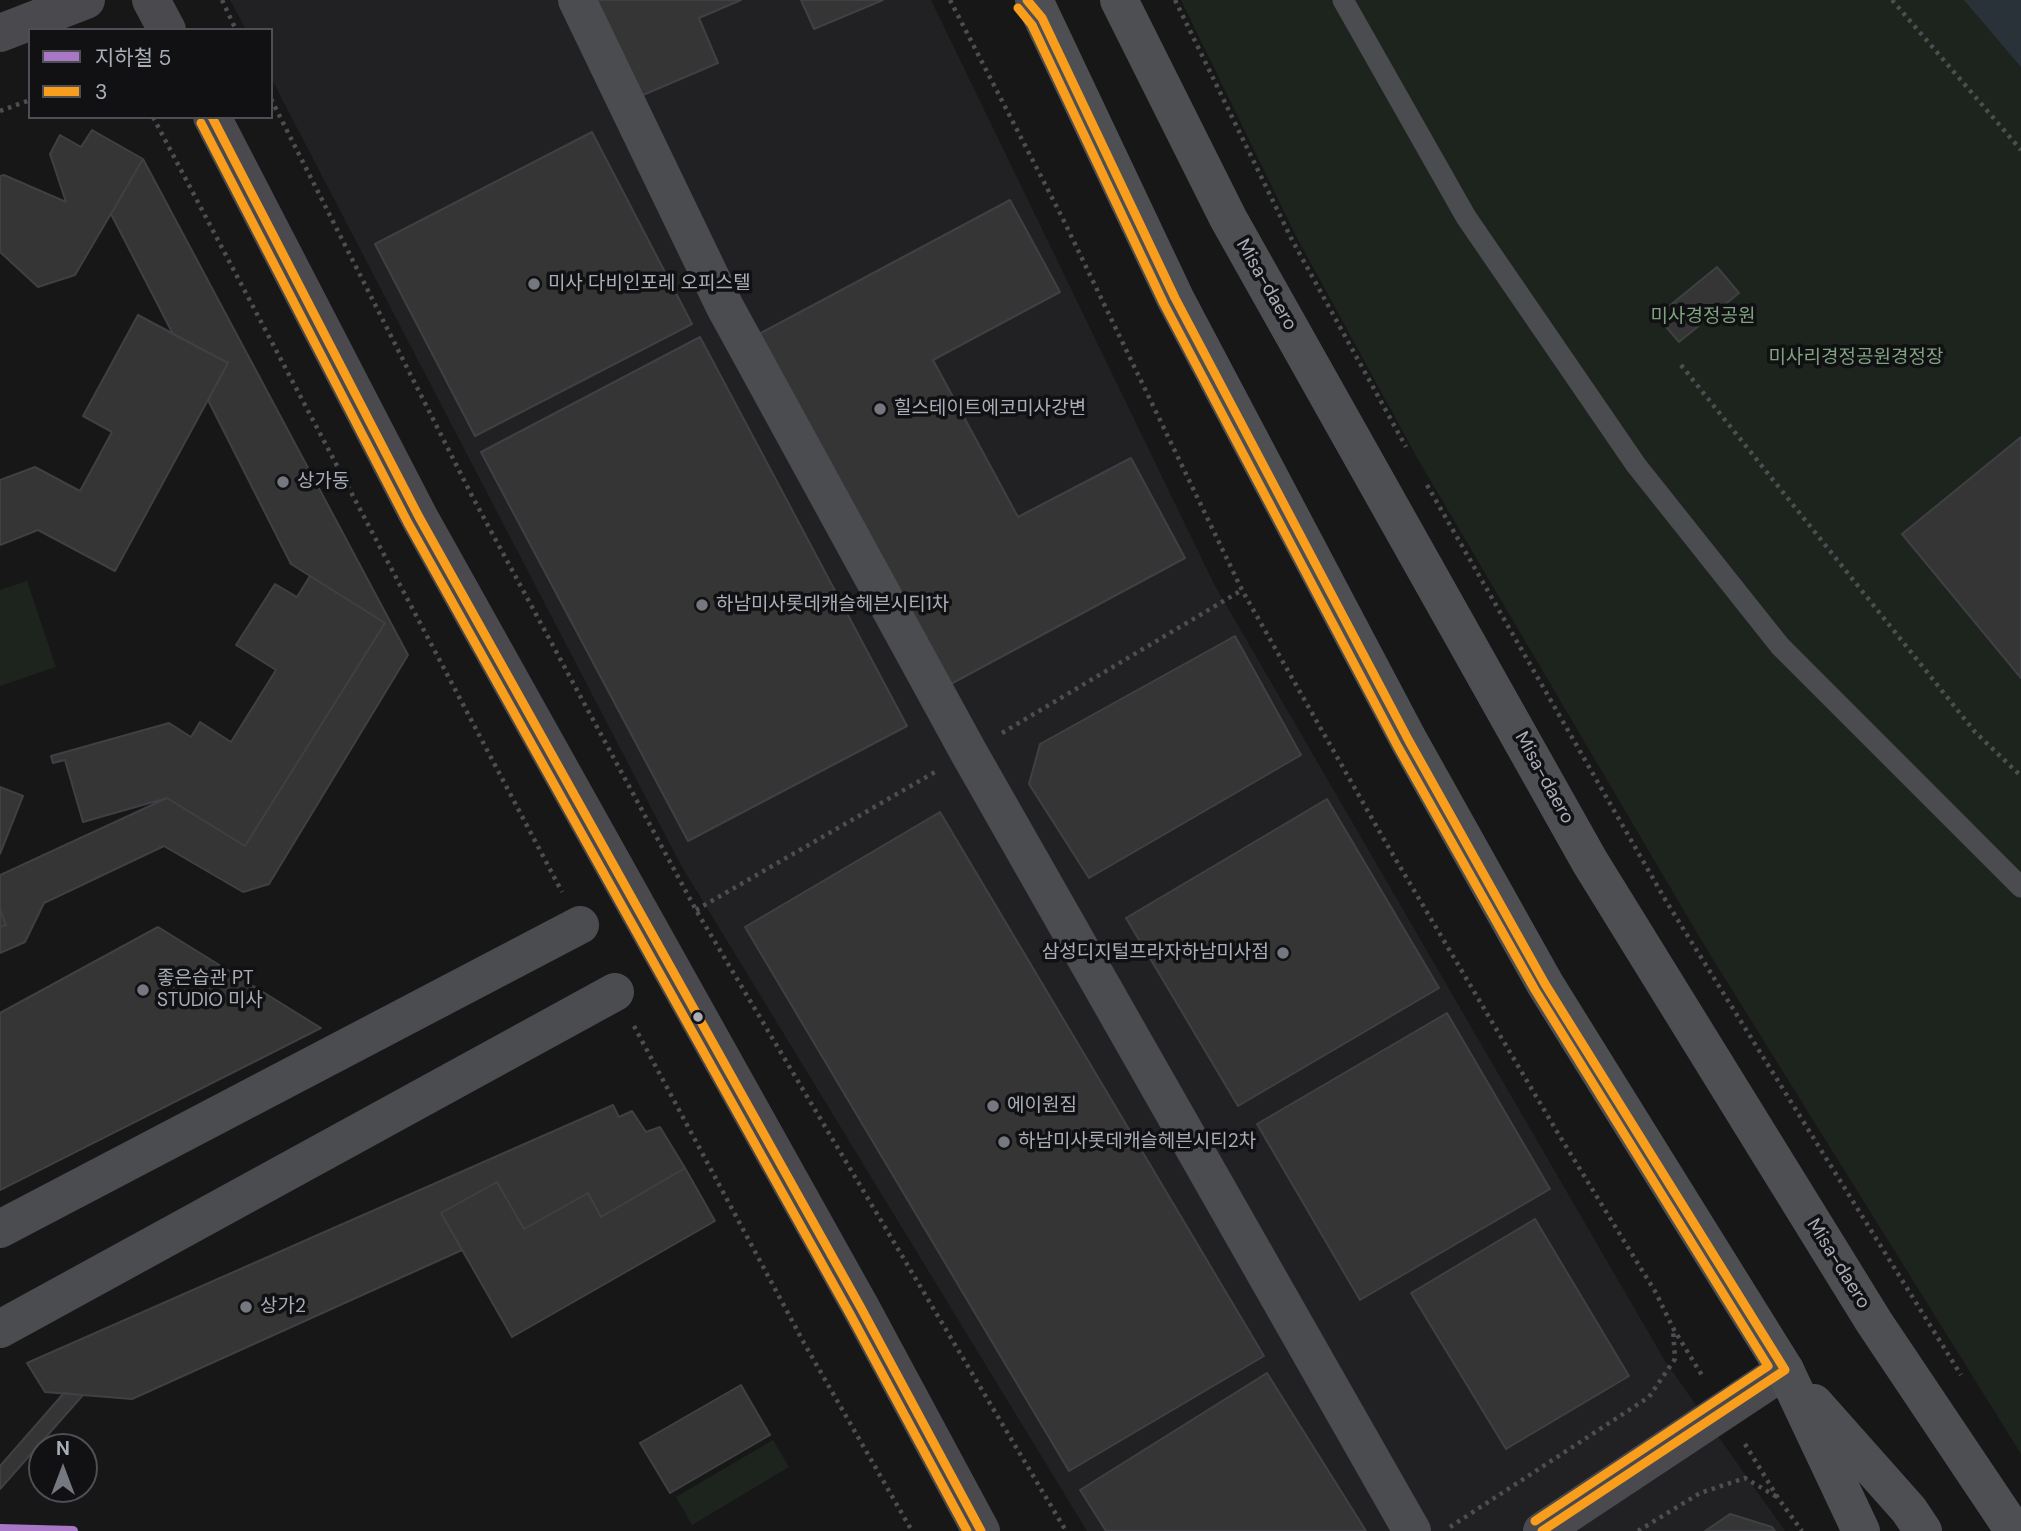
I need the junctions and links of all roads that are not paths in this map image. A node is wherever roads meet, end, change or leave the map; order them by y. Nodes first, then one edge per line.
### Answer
1 (86, 0) edge
2 (151, 0) edge
3 (577, 0) edge
4 (1119, 0) edge
5 (1343, 0) edge
6 (1034, 6) edge
7 (166, 28) edge
8 (0, 33) edge
9 (213, 119) edge
10 (2021, 887) edge
11 (580, 925) road end
12 (615, 992) road end
13 (0, 1228) edge
14 (0, 1329) edge
15 (1785, 1370) junction
16 (981, 1531) edge
17 (1412, 1531) edge
18 (1542, 1531) edge
19 (1861, 1531) edge
20 (1923, 1531) edge
21 (2014, 1531) edge

1 - 8 street
2 - 7 street
3 - 17 street
4 - 21 main road, Misa-daero
5 - 10 lane
6 - 15 main road
9 - 16 street
11 - 13 street
12 - 14 street
15 - 18 street
15 - 19 main road
15 - 20 main road

